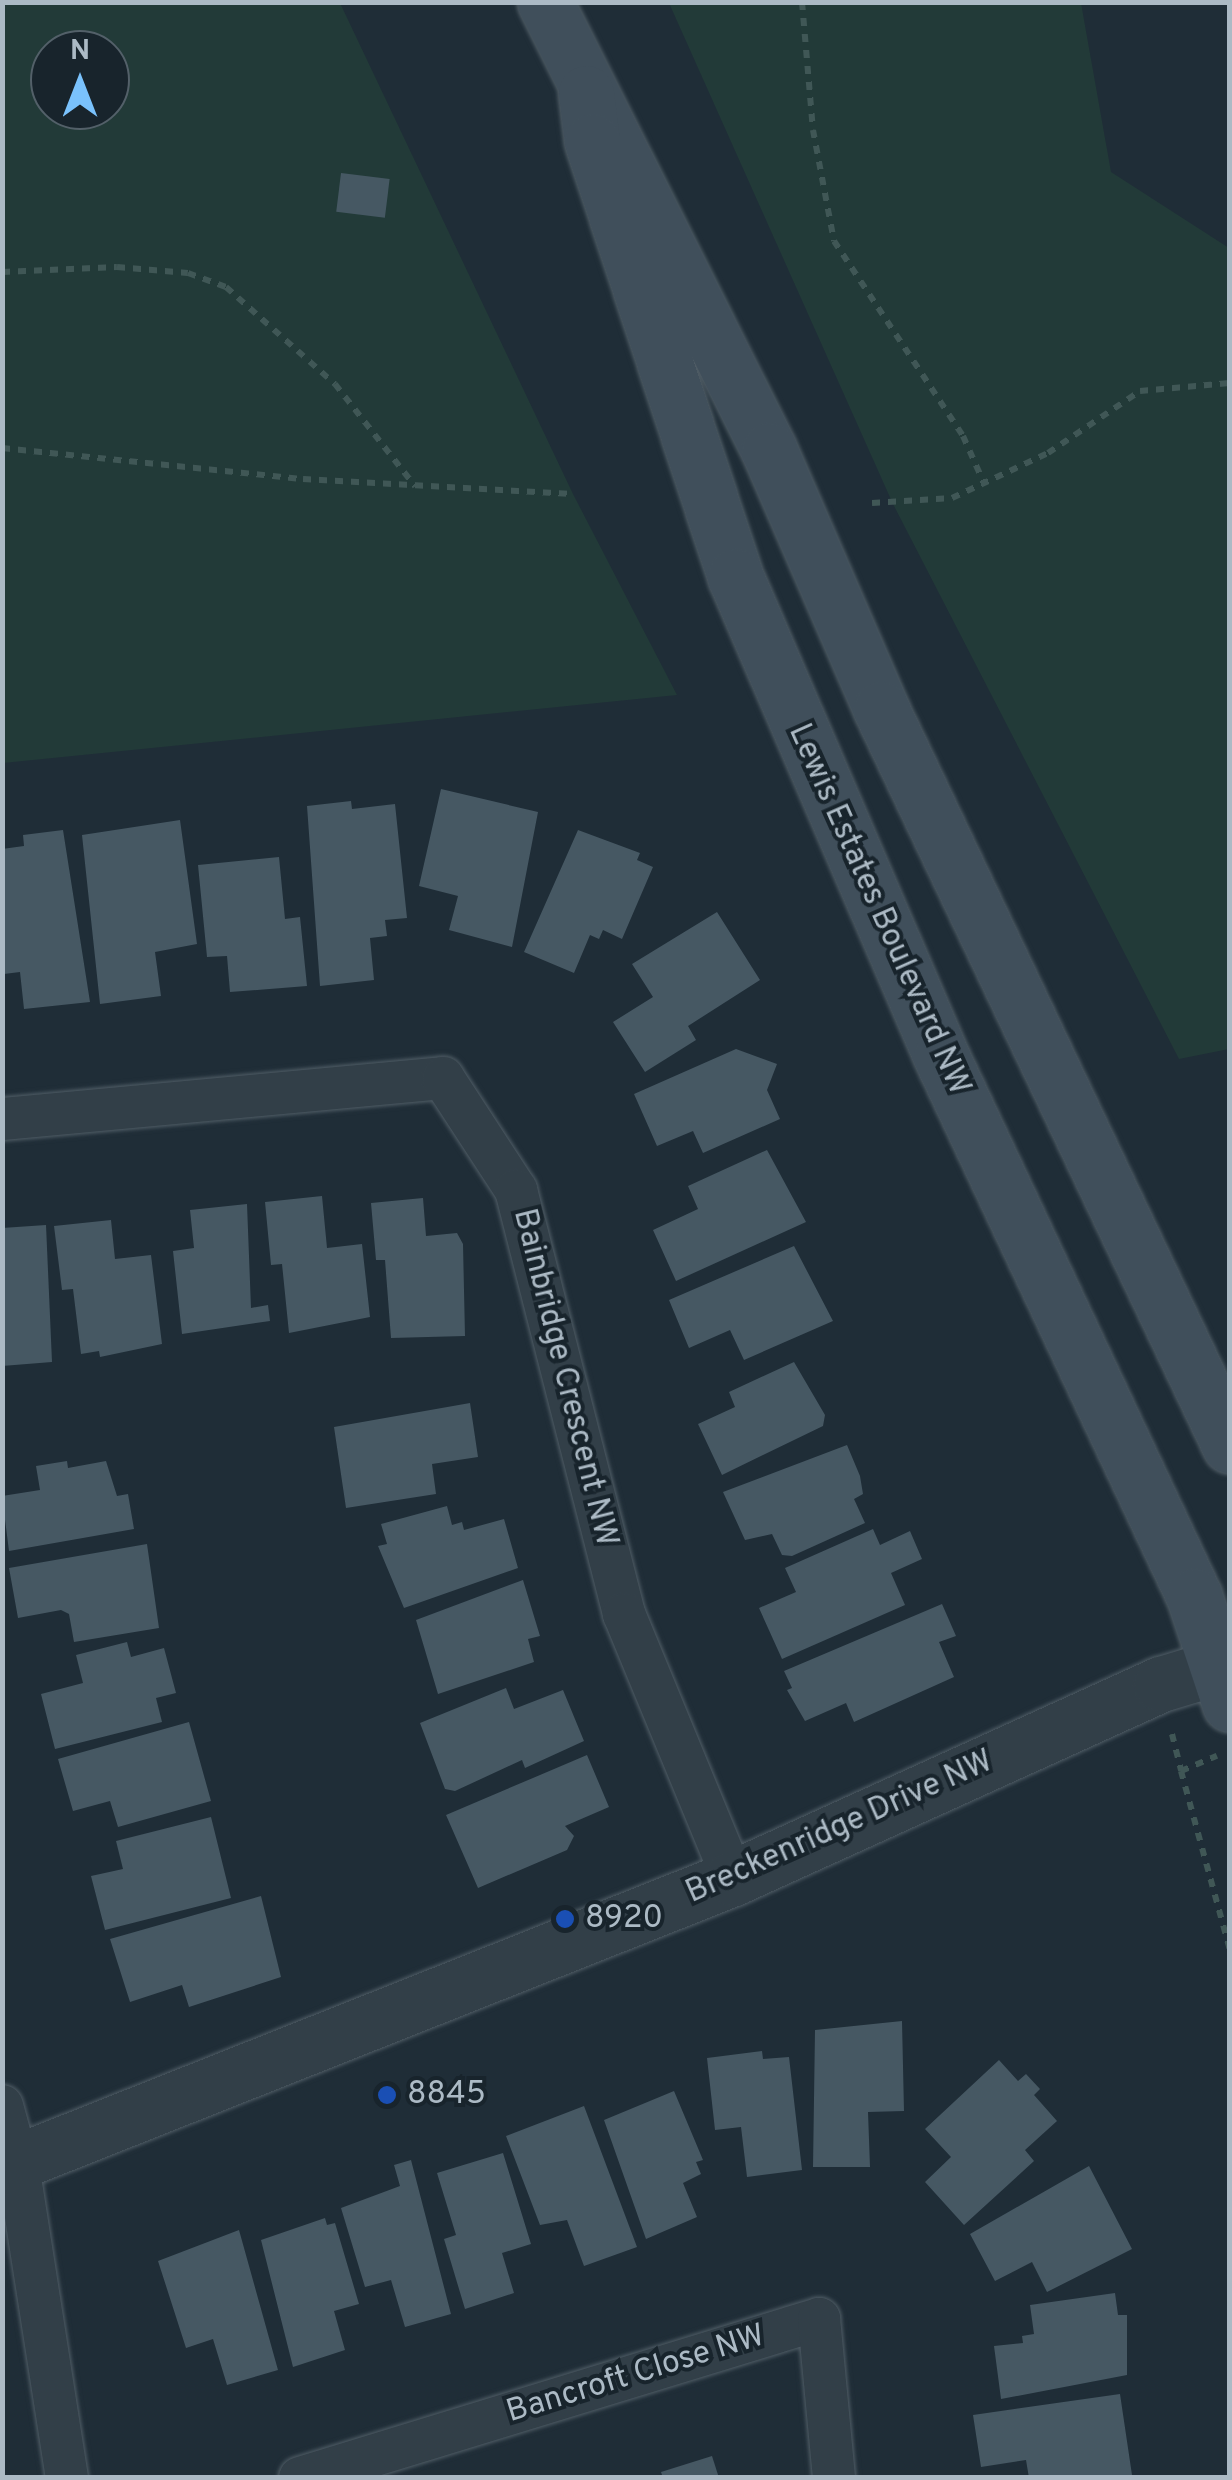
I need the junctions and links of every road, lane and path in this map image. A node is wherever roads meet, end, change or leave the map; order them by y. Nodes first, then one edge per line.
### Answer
1 (545, 2) edge
2 (802, 2) edge
3 (586, 93) junction
4 (2, 272) edge
5 (1230, 383) edge
6 (2, 448) edge
7 (983, 481) junction
8 (415, 486) junction
9 (573, 494) dead end
10 (872, 503) dead end
11 (2, 1119) edge
12 (1230, 1446) edge
13 (1225, 1678) edge
14 (1181, 1771) dead end
15 (734, 1878) junction
16 (1230, 1950) edge
17 (2, 2106) edge
18 (10, 2166) edge
19 (67, 2478) edge
20 (300, 2478) edge
21 (834, 2478) edge

1 - 3 main road, Lewis Estates Boulevard NW
2 - 7 path
3 - 12 main road, Lewis Estates Boulevard NW
3 - 13 main road, Lewis Estates Boulevard NW
4 - 8 path
5 - 7 path
6 - 8 path
7 - 10 path
8 - 9 path
11 - 15 street, Bainbridge Crescent NW
13 - 15 street, Breckenridge Drive NW
14 - 16 path
15 - 18 street, Breckenridge Drive NW
17 - 18 street
18 - 19 street
20 - 21 street, Bancroft Close NW

